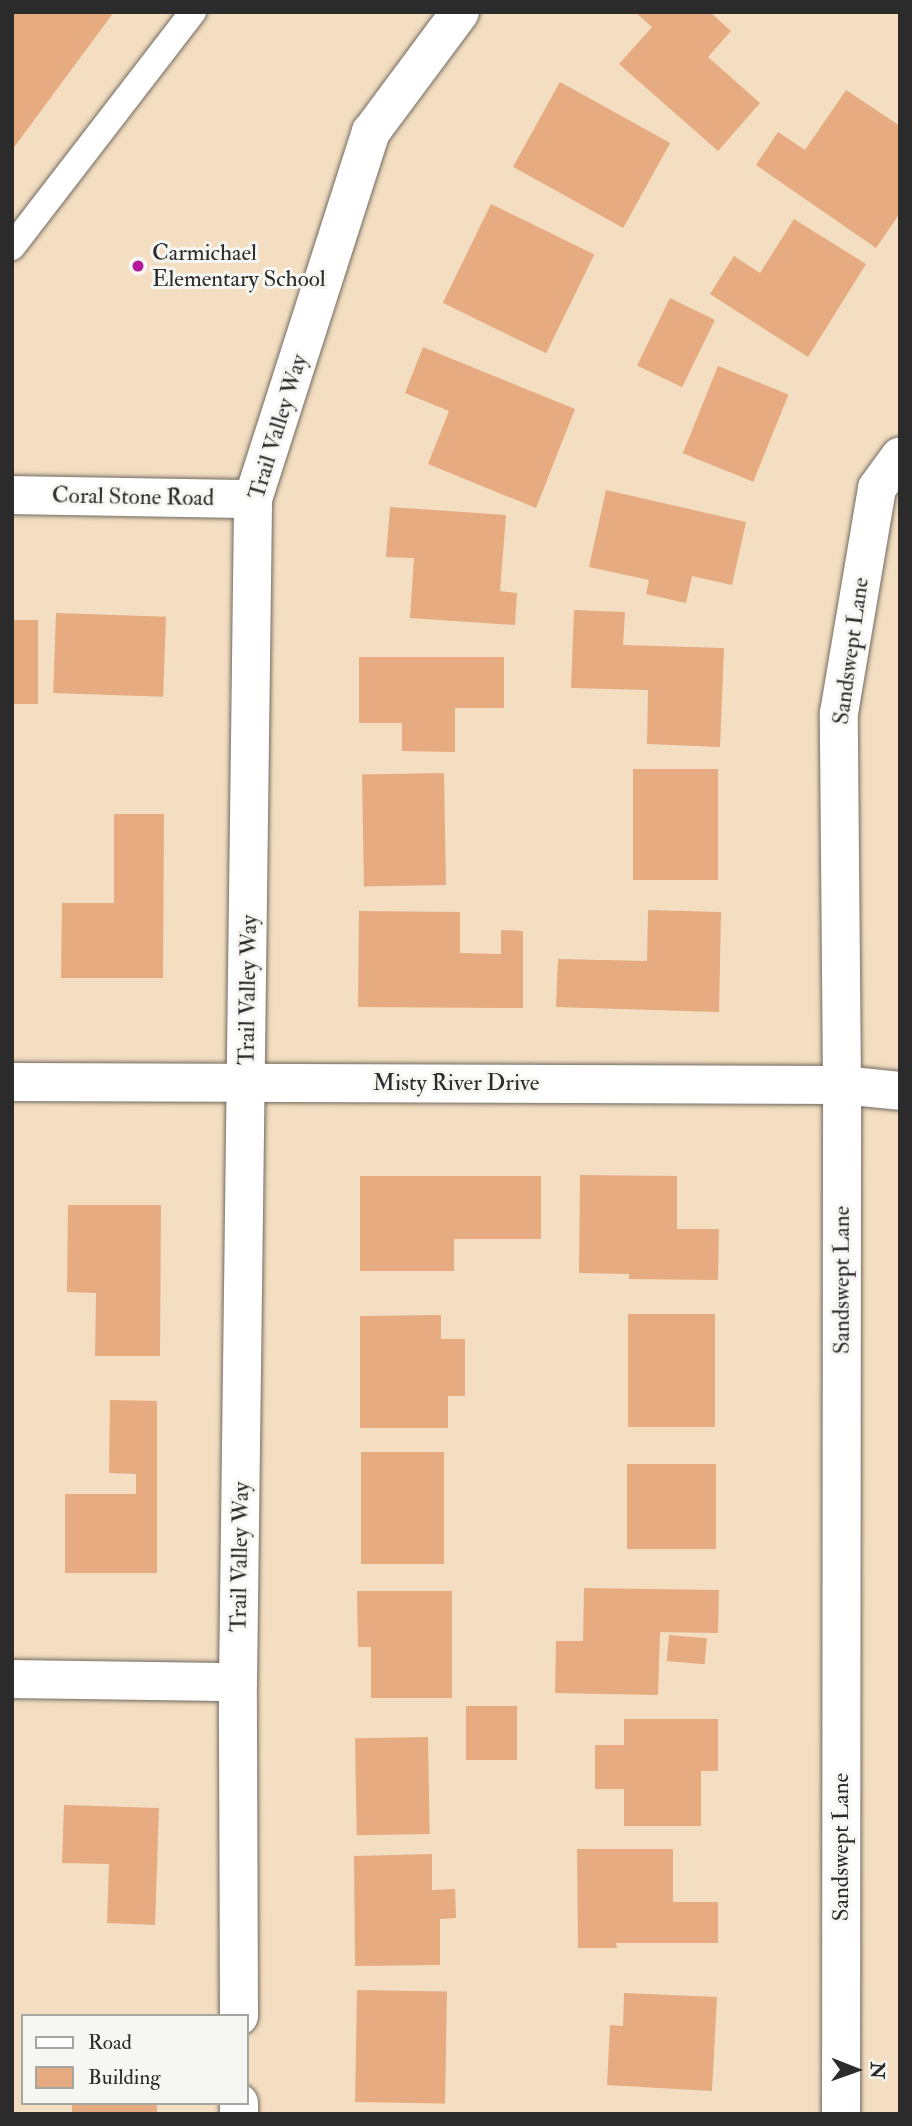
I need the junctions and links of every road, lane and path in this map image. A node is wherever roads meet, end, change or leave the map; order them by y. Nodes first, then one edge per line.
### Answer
1 (193, 12) edge
2 (460, 12) edge
3 (12, 247) edge
4 (900, 456) edge
5 (12, 495) edge
6 (253, 499) junction
7 (247, 1081) junction
8 (12, 1082) edge
9 (842, 1086) junction
10 (900, 1091) edge
11 (12, 1679) edge
12 (238, 1682) junction
13 (239, 2014) edge
14 (841, 2114) edge

1 - 3 lane
2 - 6 street, Trail Valley Way
4 - 9 street, Sandswept Lane
5 - 6 street, Coral Stone Road
6 - 7 street, Trail Valley Way
7 - 8 street, Misty River Drive
7 - 9 street, Misty River Drive
7 - 12 street, Trail Valley Way
9 - 10 street, Misty River Drive
9 - 14 street, Sandswept Lane
11 - 12 street
12 - 13 street, Trail Valley Way

